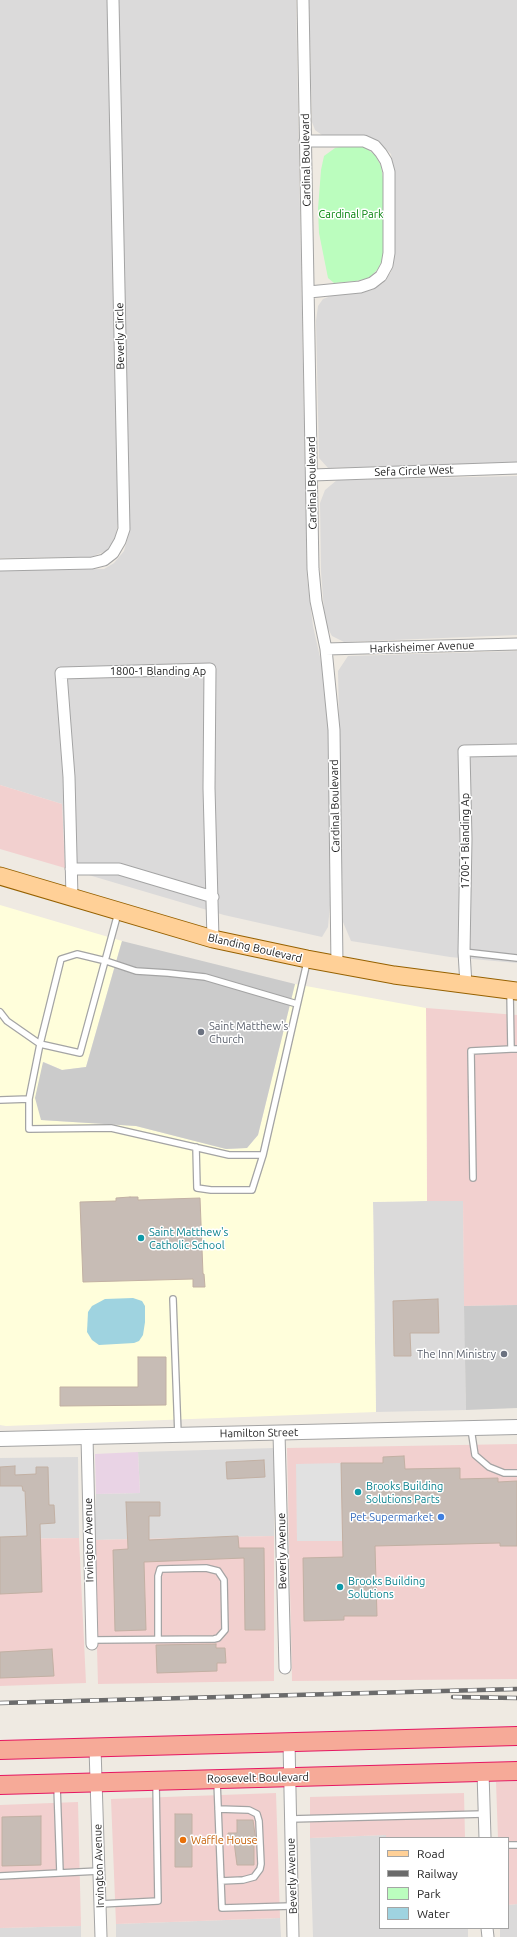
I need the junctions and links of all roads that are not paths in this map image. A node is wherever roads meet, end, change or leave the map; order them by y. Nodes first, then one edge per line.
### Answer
1 (113, 0) edge
2 (303, 0) edge
3 (305, 141) junction
4 (308, 292) junction
5 (517, 468) edge
6 (312, 475) junction
7 (0, 565) edge
8 (517, 644) edge
9 (326, 650) junction
10 (517, 750) edge
11 (71, 870) junction
12 (0, 876) edge
13 (72, 897) junction
14 (213, 897) junction
15 (118, 911) junction
16 (213, 939) junction
17 (464, 952) junction
18 (517, 958) edge
19 (307, 960) junction
20 (106, 961) junction
21 (337, 965) junction
22 (466, 985) junction
23 (513, 990) edge
24 (297, 1004) junction
25 (0, 1012) edge
26 (40, 1044) junction
27 (514, 1049) edge
28 (29, 1099) junction
29 (0, 1100) edge
30 (196, 1147) junction
31 (263, 1155) junction
32 (473, 1178) dead end
33 (173, 1299) dead end
34 (517, 1426) edge
35 (471, 1428) junction
36 (279, 1433) junction
37 (178, 1435) junction
38 (87, 1437) junction
39 (0, 1439) edge
40 (517, 1473) edge
41 (158, 1639) junction
42 (92, 1642) joint
43 (285, 1668) dead end
44 (517, 1736) edge
45 (288, 1742) junction
46 (95, 1748) junction
47 (0, 1750) edge
48 (517, 1771) edge
49 (483, 1772) junction
50 (289, 1777) junction
51 (217, 1778) junction
52 (156, 1780) junction
53 (96, 1782) junction
54 (57, 1784) junction
55 (0, 1785) edge
56 (218, 1809) junction
57 (484, 1814) junction
58 (290, 1819) junction
59 (485, 1837) edge
60 (99, 1871) junction
61 (60, 1873) junction
62 (0, 1876) edge
63 (221, 1881) junction
64 (100, 1904) junction
65 (292, 1906) junction
66 (101, 1937) edge
67 (293, 1937) edge

1 - 7 street, Beverly Circle
2 - 3 street, Cardinal Boulevard
3 - 4 street, Cardinal Boulevard
3 - 4 street
4 - 6 street, Cardinal Boulevard
5 - 6 street, Sefa Circle West
6 - 9 street, Cardinal Boulevard
8 - 9 street, Harkisheimer Avenue
9 - 21 street, Cardinal Boulevard
10 - 17 street, 1700-1 Blanding Ap
11 - 13 street, 1800-1 Blanding Ap
11 - 14 street
11 - 14 street, 1800-1 Blanding Ap
12 - 13 main road, Blanding Boulevard
13 - 15 main road, Blanding Boulevard
14 - 16 street, 1800-1 Blanding Ap
15 - 16 main road, Blanding Boulevard
15 - 20 lane
16 - 19 main road, Blanding Boulevard
17 - 18 lane
17 - 22 street, 1700-1 Blanding Ap
19 - 21 main road, Blanding Boulevard
19 - 24 lane
20 - 24 lane
20 - 26 lane
20 - 26 lane
21 - 22 main road, Blanding Boulevard
22 - 23 main road, Blanding Boulevard
23 - 27 lane
24 - 31 lane
25 - 26 lane
26 - 28 lane
27 - 32 lane
28 - 29 lane
28 - 30 lane
30 - 31 lane
30 - 31 lane
33 - 37 lane
34 - 35 street, Hamilton Street
35 - 36 street, Hamilton Street
35 - 40 lane
36 - 37 street, Hamilton Street
36 - 43 street, Beverly Avenue
37 - 38 street, Hamilton Street
38 - 39 street, Hamilton Street
38 - 42 street, Irvington Avenue
41 - 41 lane
41 - 42 lane
44 - 45 highway
45 - 46 highway
45 - 50 street, Beverly Avenue
46 - 47 highway
46 - 53 street, Irvington Avenue
48 - 49 highway, Roosevelt Boulevard
49 - 50 highway, Roosevelt Boulevard
49 - 57 street
50 - 51 highway, Roosevelt Boulevard
50 - 58 street, Beverly Avenue
51 - 52 highway, Roosevelt Boulevard
51 - 56 lane
52 - 53 highway, Roosevelt Boulevard
52 - 64 lane
53 - 54 highway, Roosevelt Boulevard
53 - 60 street, Irvington Avenue
54 - 55 highway, Roosevelt Boulevard
54 - 61 lane
56 - 63 lane
56 - 63 lane
57 - 58 lane
57 - 59 street
58 - 65 street, Beverly Avenue
60 - 61 lane
60 - 64 street, Irvington Avenue
61 - 62 lane
63 - 65 lane
64 - 66 street, Irvington Avenue
65 - 67 street, Beverly Avenue

